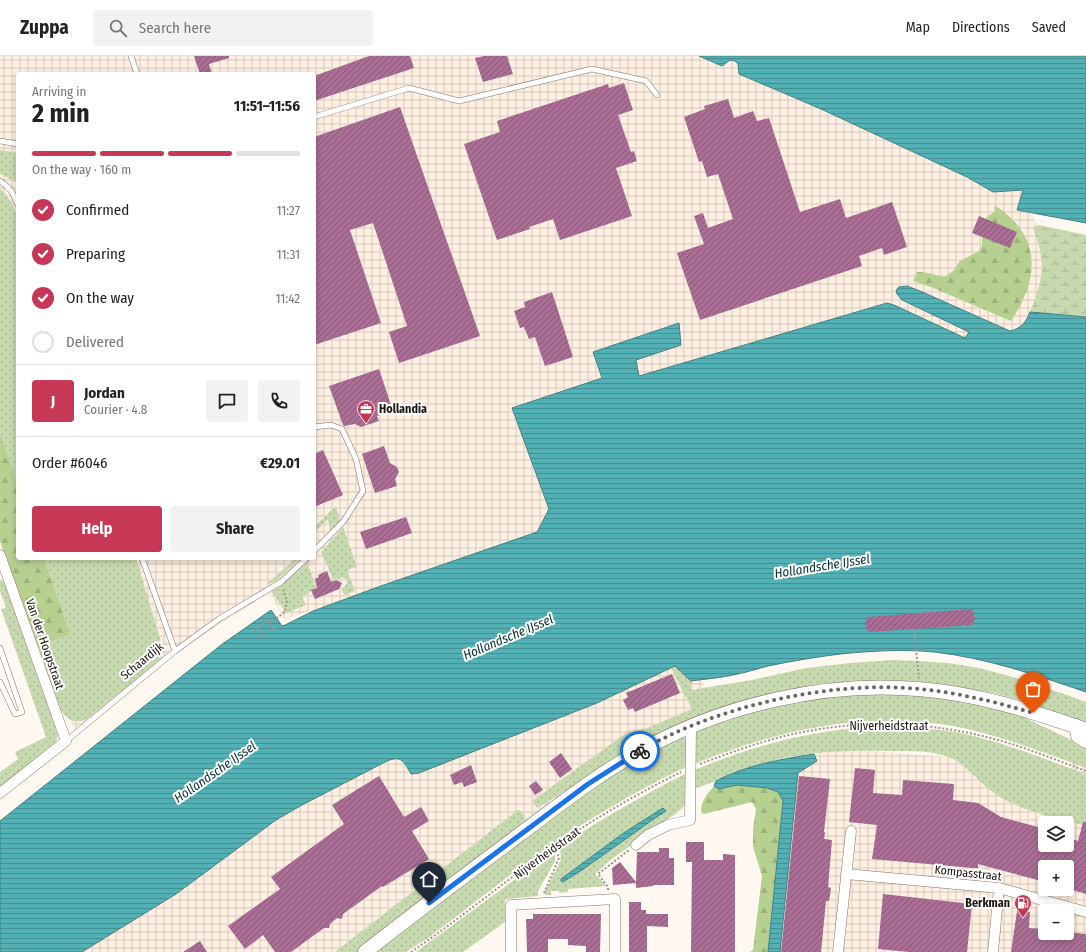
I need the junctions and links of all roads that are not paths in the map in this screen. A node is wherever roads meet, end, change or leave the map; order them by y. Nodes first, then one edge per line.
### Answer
1 (131, 56) edge
2 (136, 72) edge
3 (657, 96) dead end
4 (316, 116) edge
5 (0, 141) edge
6 (16, 144) edge
7 (0, 181) edge
8 (16, 199) edge
9 (316, 428) edge
10 (316, 549) edge
11 (0, 555) edge
12 (143, 560) edge
13 (305, 560) edge
14 (2, 570) edge
15 (0, 648) edge
16 (175, 651) junction
17 (0, 682) edge
18 (691, 726) junction
19 (1081, 728) edge
20 (66, 741) junction
21 (1086, 741) edge
22 (0, 793) edge
23 (851, 831) dead end
24 (636, 844) road end
25 (846, 874) junction
26 (999, 888) junction
27 (1086, 912) edge
28 (365, 952) edge
29 (511, 952) edge
30 (615, 952) edge
31 (838, 952) edge
32 (993, 952) edge

1 - 2 lane
3 - 4 lane
5 - 6 lane
7 - 8 lane
9 - 10 lane
11 - 14 street, Van der Hoopstraat
12 - 16 lane
13 - 16 lane, Schaardijk
14 - 20 street, Van der Hoopstraat
15 - 17 lane
16 - 20 lane, Schaardijk
18 - 19 street
18 - 24 street
18 - 28 street
19 - 21 street
20 - 22 street, Schaardijk
23 - 25 street
25 - 26 street, Kompasstraat
25 - 31 street
26 - 27 street, Kompasstraat
26 - 32 street
29 - 30 street

